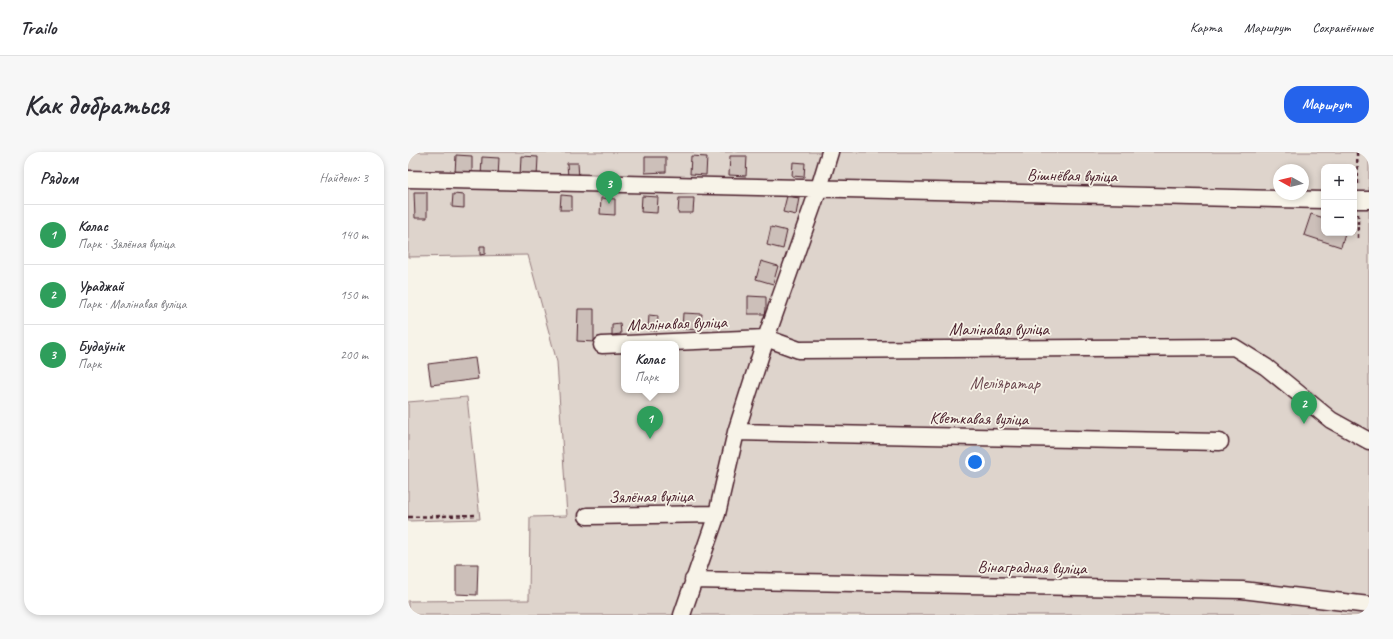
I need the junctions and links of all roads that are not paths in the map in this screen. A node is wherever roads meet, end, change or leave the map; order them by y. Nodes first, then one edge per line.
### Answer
1 (830, 152) edge
2 (408, 179) edge
3 (819, 188) junction
4 (1321, 200) edge
5 (1357, 200) edge
6 (1369, 200) edge
7 (766, 338) junction
8 (679, 342) edge
9 (621, 344) edge
10 (602, 345) dead end
11 (736, 432) junction
12 (1369, 441) edge
13 (1220, 442) dead end
14 (716, 514) junction
15 (587, 516) dead end
16 (693, 580) junction
17 (1369, 605) edge
18 (682, 615) edge

1 - 3 street
2 - 3 street, Вішнёвая вуліца
3 - 4 street, Вішнёвая вуліца
3 - 7 street
5 - 6 street
7 - 8 street, Малінавая вуліца
7 - 11 street
7 - 12 street, Малінавая вуліца
9 - 10 street, Малінавая вуліца
11 - 13 street, Кветкавая вуліца
11 - 14 street
14 - 15 street, Зялёная вуліца
14 - 16 street
16 - 17 street, Вінаградная вуліца
16 - 18 street

